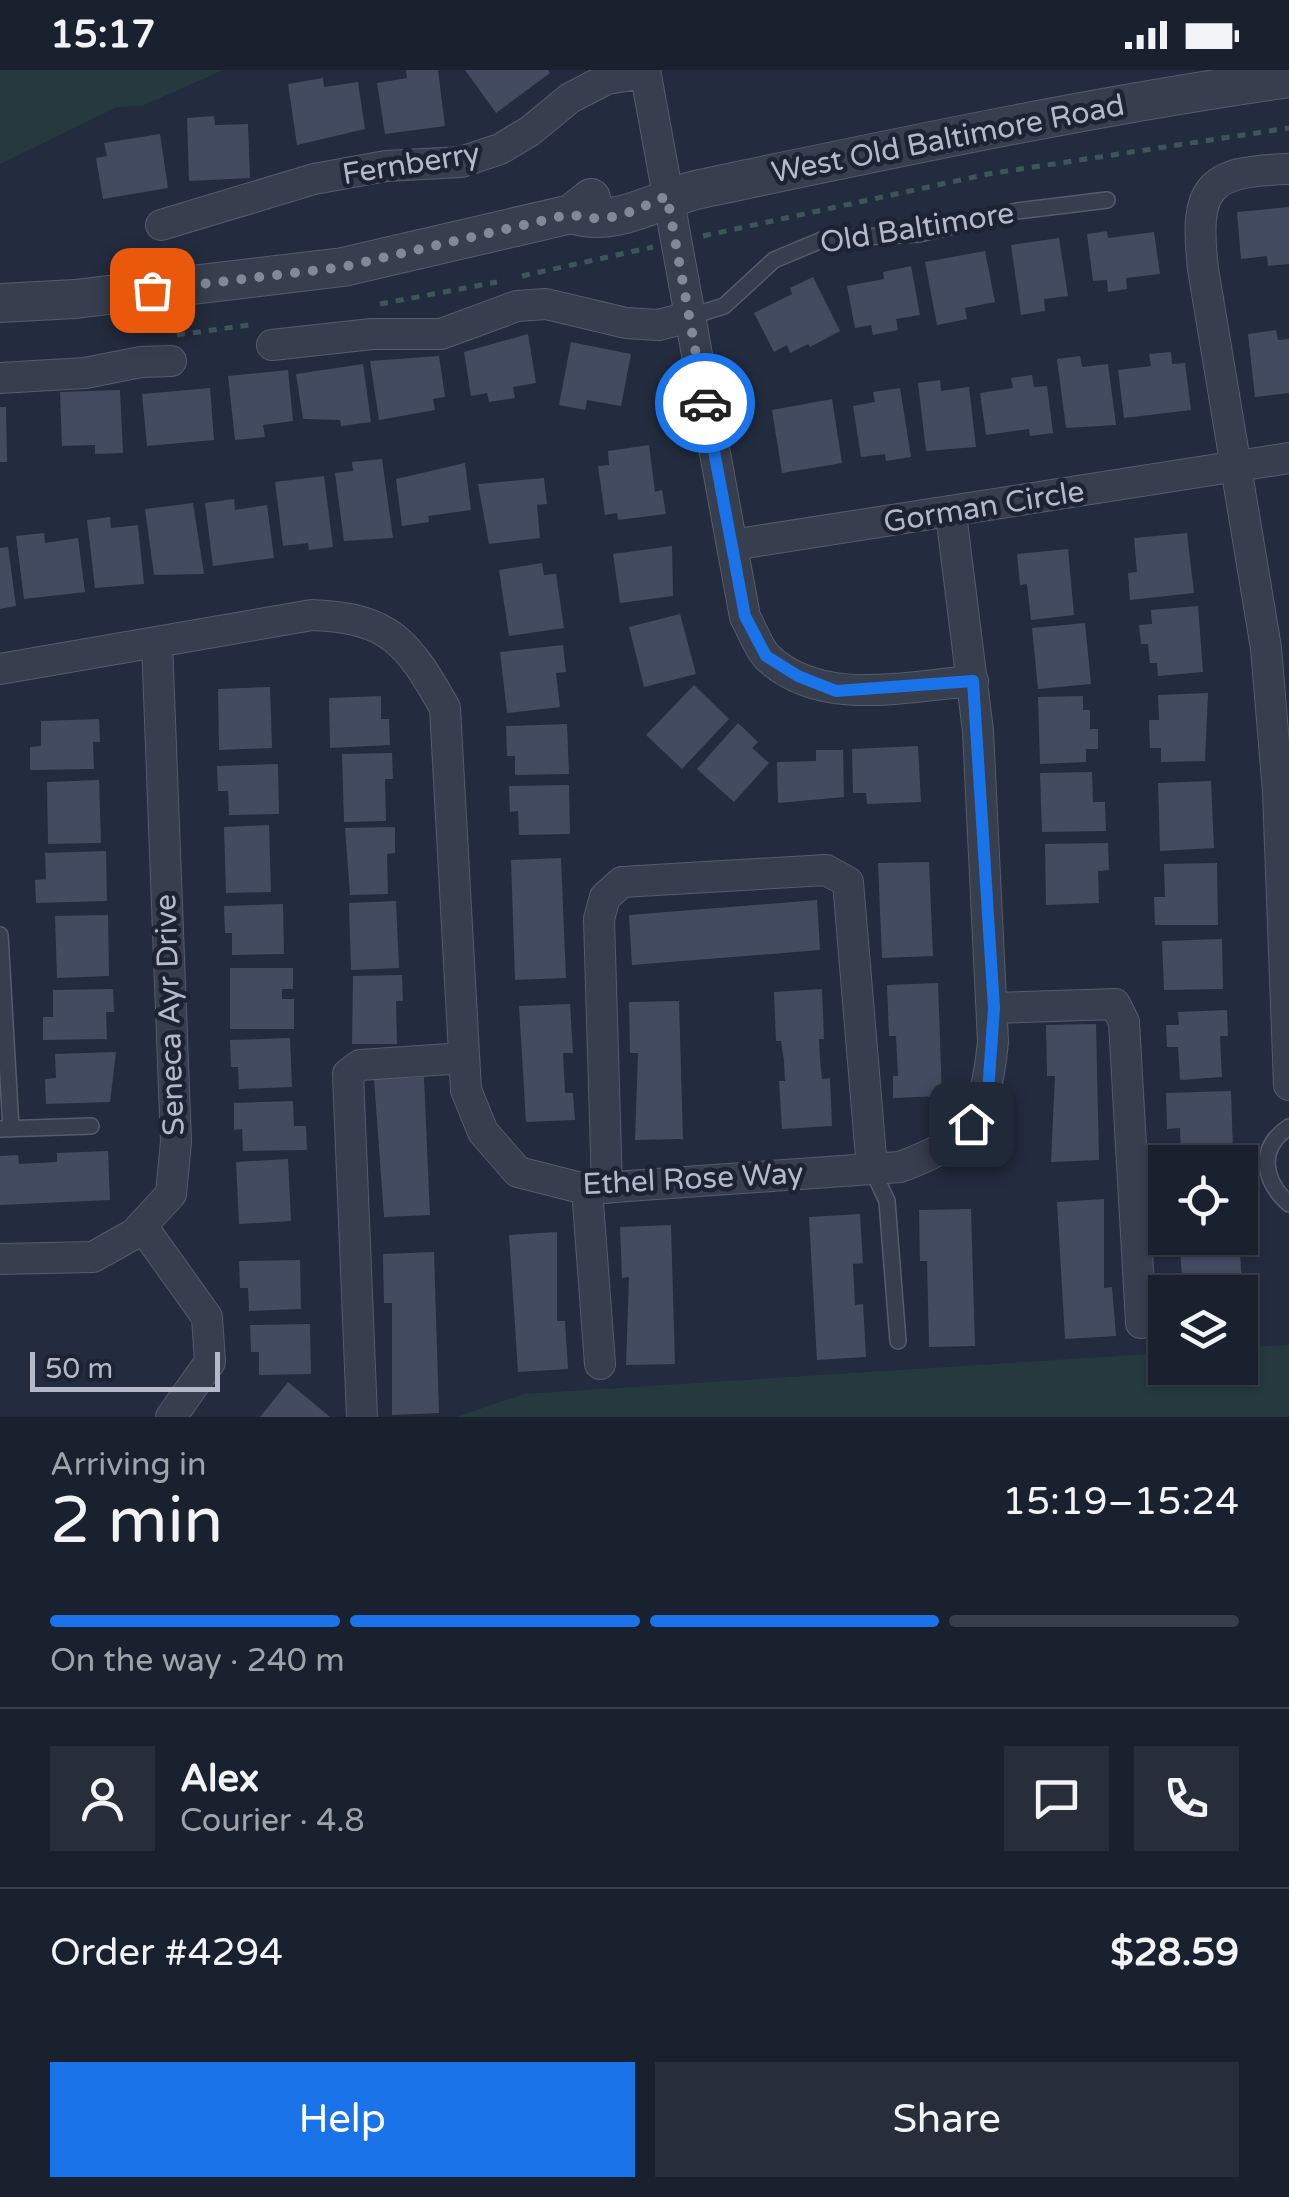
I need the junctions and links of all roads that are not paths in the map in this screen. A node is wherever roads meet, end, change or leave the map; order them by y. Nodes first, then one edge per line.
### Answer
1 (645, 72) edge
2 (1289, 78) edge
3 (1289, 169) edge
4 (667, 196) junction
5 (1107, 200) dead end
6 (161, 224) dead end
7 (0, 303) edge
8 (689, 317) junction
9 (266, 334) road end
10 (170, 349) road end
11 (0, 378) edge
12 (1289, 458) edge
13 (1236, 466) junction
14 (950, 514) junction
15 (732, 545) junction
16 (157, 642) junction
17 (0, 668) edge
18 (973, 681) junction
19 (0, 935) edge
20 (994, 1008) junction
21 (464, 1058) junction
22 (1289, 1085) edge
23 (90, 1126) dead end
24 (1289, 1128) edge
25 (5, 1129) edge
26 (872, 1169) junction
27 (597, 1188) junction
28 (1289, 1204) edge
29 (142, 1226) junction
30 (0, 1259) edge
31 (1141, 1323) dead end
32 (898, 1341) dead end
33 (600, 1364) dead end
34 (171, 1417) edge
35 (362, 1417) edge

1 - 4 street
1 - 6 street, Fernberry
2 - 4 street, West Old Baltimore Road
3 - 13 street
4 - 7 street, West Old Baltimore Road
4 - 8 street
5 - 8 lane, Old Baltimore
8 - 9 street
8 - 15 street
10 - 11 street
12 - 13 street, Gorman Circle
13 - 14 street, Gorman Circle
13 - 22 street
14 - 15 street, Gorman Circle
14 - 18 street, Ethel Rose Way
15 - 18 street
16 - 17 street, Ethel Rose Way
16 - 21 street, Ethel Rose Way
16 - 29 street, Seneca Ayr Drive
18 - 20 street, Ethel Rose Way
19 - 25 lane
20 - 26 street, Ethel Rose Way
20 - 31 street
21 - 27 street, Ethel Rose Way
21 - 35 street
23 - 25 lane
24 - 28 lane
26 - 27 street, Ethel Rose Way
26 - 27 street
26 - 32 lane
27 - 33 street
29 - 30 street, Seneca Ayr Drive
29 - 34 street

